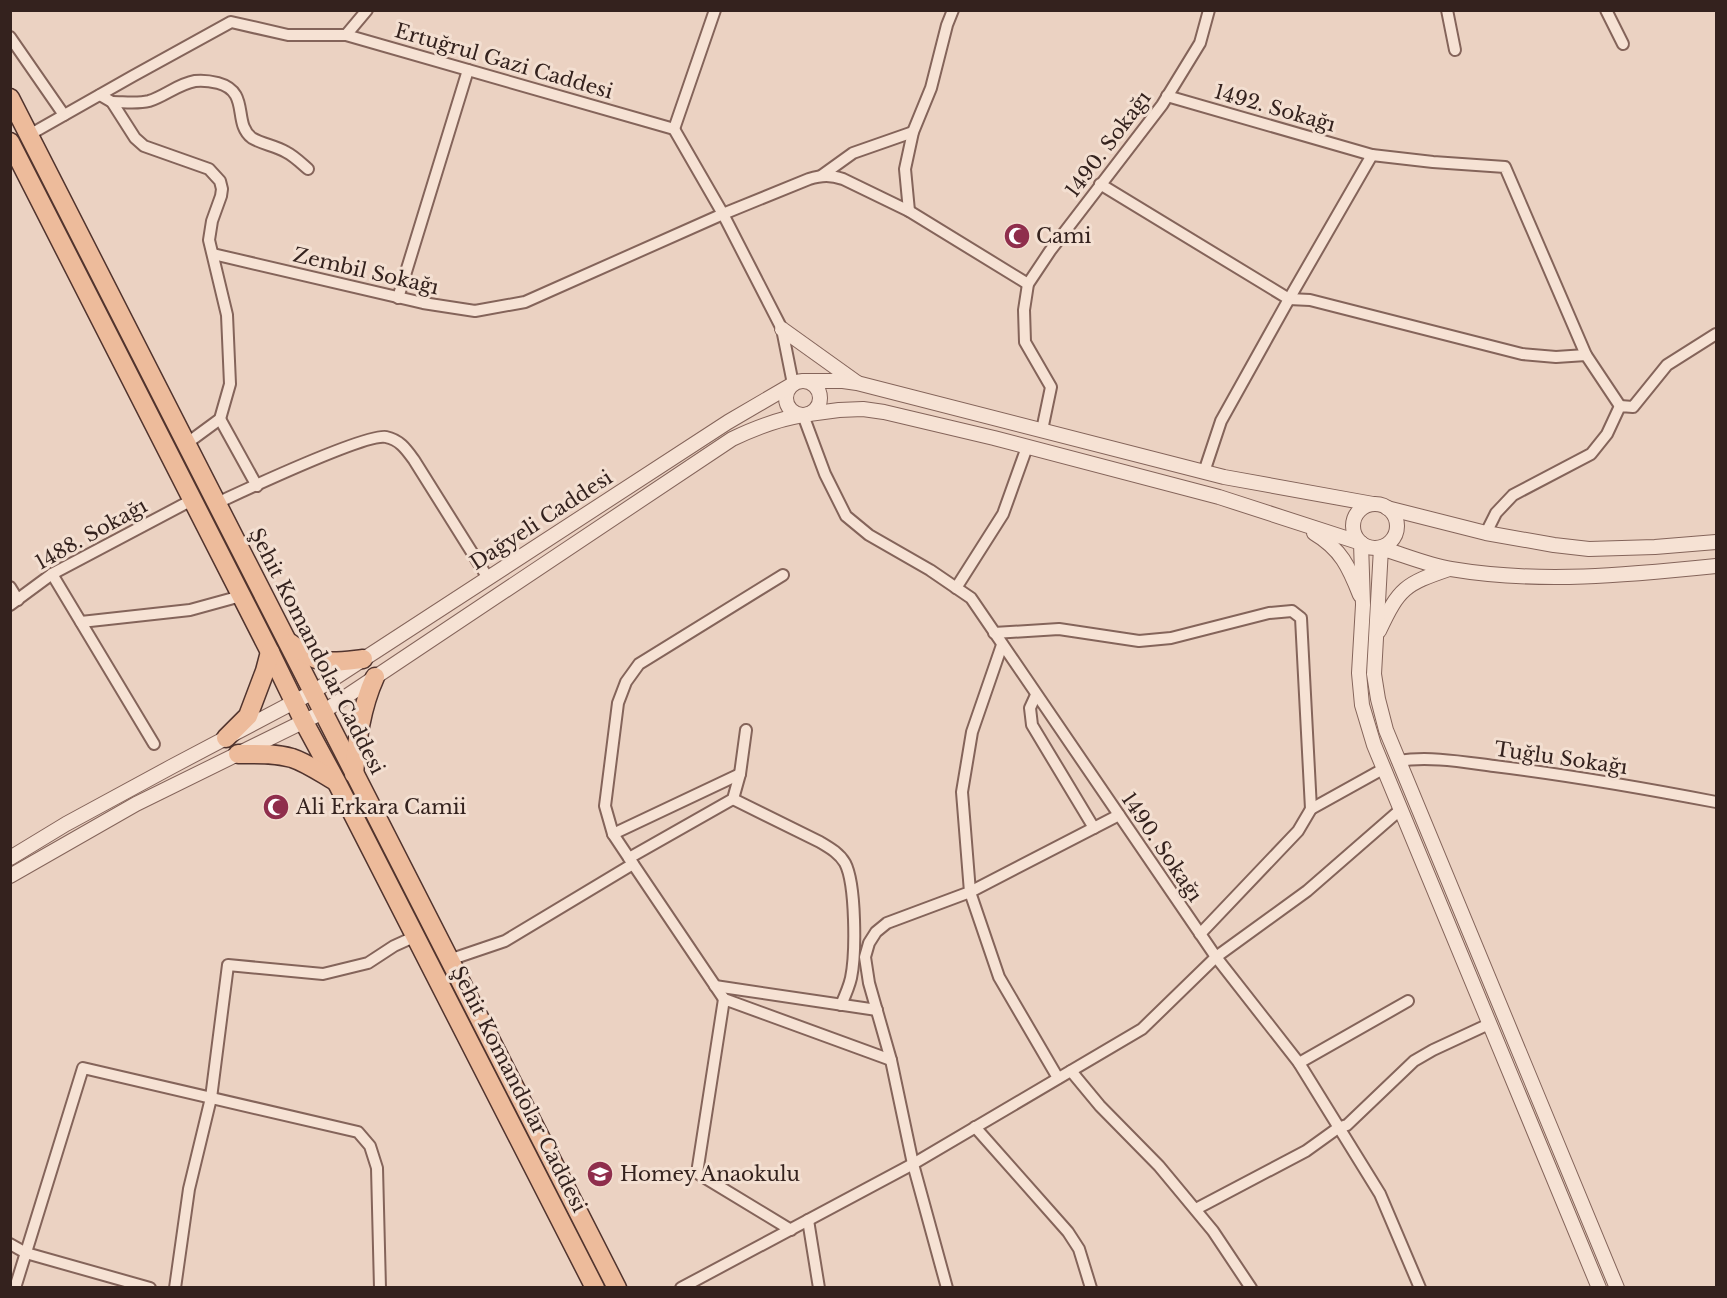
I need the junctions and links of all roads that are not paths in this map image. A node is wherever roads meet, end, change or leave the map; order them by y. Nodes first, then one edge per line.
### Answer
1 (234, 10) edge
2 (367, 10) edge
3 (715, 10) edge
4 (953, 10) edge
5 (1209, 10) edge
6 (1447, 10) edge
7 (1606, 10) edge
8 (231, 22) junction
9 (346, 34) junction
10 (10, 37) edge
11 (1623, 45) dead end
12 (1455, 50) dead end
13 (468, 70) junction
14 (99, 95) junction
15 (1167, 96) junction
16 (10, 98) edge
17 (112, 102) junction
18 (64, 115) junction
19 (674, 129) junction
20 (913, 132) junction
21 (29, 135) junction
22 (10, 142) edge
23 (1372, 155) junction
24 (308, 169) dead end
25 (820, 176) junction
26 (1100, 184) junction
27 (909, 211) junction
28 (723, 214) junction
29 (213, 255) junction
30 (1028, 284) junction
31 (399, 298) junction
32 (1289, 299) junction
33 (782, 329) junction
34 (1716, 334) edge
35 (1586, 356) junction
36 (799, 383) junction
37 (857, 383) junction
38 (1620, 406) junction
39 (806, 414) junction
40 (220, 419) junction
41 (1041, 430) junction
42 (186, 444) junction
43 (1027, 447) junction
44 (1204, 472) junction
45 (256, 486) junction
46 (192, 500) junction
47 (217, 503) junction
48 (1380, 506) junction
49 (1288, 519) junction
50 (1486, 533) junction
51 (1716, 542) edge
52 (1361, 543) junction
53 (1381, 548) junction
54 (1716, 566) edge
55 (1449, 568) junction
56 (52, 574) junction
57 (783, 575) dead end
58 (488, 578) junction
59 (10, 588) edge
60 (956, 588) junction
61 (241, 596) junction
62 (14, 602) edge
63 (1363, 605) junction
64 (81, 622) junction
65 (994, 633) junction
66 (1376, 638) junction
67 (287, 641) junction
68 (1002, 645) junction
69 (270, 652) junction
70 (363, 659) junction
71 (375, 677) junction
72 (313, 692) junction
73 (1036, 695) junction
74 (295, 702) junction
75 (323, 712) junction
76 (304, 722) junction
77 (746, 730) dead end
78 (226, 738) junction
79 (154, 744) dead end
80 (238, 754) junction
81 (1398, 761) junction
82 (1383, 770) junction
83 (354, 774) junction
84 (740, 774) junction
85 (337, 783) junction
86 (733, 799) junction
87 (1716, 802) edge
88 (1311, 809) junction
89 (1400, 810) junction
90 (1119, 815) junction
91 (1094, 828) junction
92 (613, 834) junction
93 (10, 858) edge
94 (631, 861) junction
95 (10, 876) edge
96 (970, 892) junction
97 (1200, 934) junction
98 (416, 936) junction
99 (1216, 957) junction
100 (449, 960) junction
101 (715, 986) junction
102 (724, 999) junction
103 (1408, 1001) dead end
104 (841, 1005) junction
105 (877, 1010) junction
106 (1489, 1024) junction
107 (891, 1060) junction
108 (1299, 1063) junction
109 (1071, 1071) junction
110 (1058, 1078) junction
111 (211, 1098) junction
112 (975, 1127) junction
113 (1338, 1128) junction
114 (913, 1164) junction
115 (1196, 1209) junction
116 (808, 1220) junction
117 (791, 1230) junction
118 (10, 1244) edge
119 (26, 1253) junction
120 (15, 1287) edge
121 (150, 1287) edge
122 (175, 1287) edge
123 (380, 1287) edge
124 (595, 1287) edge
125 (617, 1287) edge
126 (681, 1287) edge
127 (819, 1287) edge
128 (947, 1287) edge
129 (1091, 1287) edge
130 (1251, 1287) edge
131 (1420, 1287) edge
132 (1599, 1287) edge
133 (1617, 1287) edge

1 - 8 street
2 - 9 street
3 - 19 street
4 - 20 street
5 - 15 street, 1490. Sokağı
6 - 12 street
7 - 11 street
8 - 9 street, Ertuğrul Gazi Caddesi
8 - 14 street
9 - 13 street, Ertuğrul Gazi Caddesi
10 - 18 street
13 - 19 street, Ertuğrul Gazi Caddesi
13 - 31 street
14 - 17 street
14 - 18 street
15 - 23 street, 1492. Sokağı
15 - 26 street, 1490. Sokağı
16 - 21 main road, Şehit Komandolar Caddesi
17 - 24 street
17 - 29 street
18 - 21 street
19 - 28 street
20 - 25 street, Zembil Sokağı
20 - 27 street
21 - 42 main road, Şehit Komandolar Caddesi
22 - 46 main road, Şehit Komandolar Caddesi
23 - 32 street
23 - 35 street, 1492. Sokağı
25 - 27 street
25 - 28 street, Zembil Sokağı
26 - 30 street, 1490. Sokağı
26 - 32 street
27 - 30 street
28 - 31 street, Zembil Sokağı
28 - 33 street
29 - 31 street, Zembil Sokağı
29 - 40 street
30 - 41 street, 1490. Sokağı
32 - 35 street
32 - 44 street
33 - 36 street
33 - 37 street
34 - 38 street
35 - 38 street
36 - 37 street
36 - 39 street
36 - 39 street
36 - 58 street, Dağyeli Caddesi
37 - 41 street
38 - 50 street
39 - 43 street, Dağyeli Caddesi
39 - 60 street, 1490. Sokağı
39 - 71 street, Dağyeli Caddesi
40 - 42 street
40 - 45 street
41 - 44 street
42 - 47 main road, Şehit Komandolar Caddesi
43 - 49 street, Dağyeli Caddesi
43 - 60 street
44 - 48 street
45 - 47 street
45 - 58 street
46 - 56 street, 1488. Sokağı
46 - 61 main road, Şehit Komandolar Caddesi
47 - 67 main road, Şehit Komandolar Caddesi
48 - 50 street
48 - 52 street
48 - 53 street
49 - 52 street
49 - 63 street
50 - 51 street
52 - 53 street
52 - 63 street
53 - 55 street
53 - 66 street
54 - 55 street
55 - 66 street
56 - 62 street, 1488. Sokağı
56 - 64 street
57 - 92 street
58 - 70 street, Dağyeli Caddesi
59 - 62 street
60 - 65 street, 1490. Sokağı
61 - 64 street
61 - 69 main road, Şehit Komandolar Caddesi
63 - 82 street
64 - 79 street
65 - 68 street, 1490. Sokağı
65 - 88 street
66 - 81 street
67 - 70 main road
67 - 72 main road, Şehit Komandolar Caddesi
68 - 73 street, 1490. Sokağı
68 - 96 street
69 - 74 main road, Şehit Komandolar Caddesi
69 - 78 main road
70 - 72 street, Dağyeli Caddesi
71 - 75 street, Dağyeli Caddesi
71 - 83 main road
72 - 74 street, Dağyeli Caddesi
72 - 75 main road, Şehit Komandolar Caddesi
73 - 90 street, 1490. Sokağı
73 - 91 street
74 - 76 main road, Şehit Komandolar Caddesi
74 - 78 street, Dağyeli Caddesi
75 - 76 street, Dağyeli Caddesi
75 - 83 main road, Şehit Komandolar Caddesi
76 - 80 street, Dağyeli Caddesi
76 - 85 main road, Şehit Komandolar Caddesi
77 - 84 street
78 - 93 street, Dağyeli Caddesi
80 - 85 main road
80 - 95 street, Dağyeli Caddesi
81 - 87 street, Tuğlu Sokağı
81 - 133 street
82 - 88 street
82 - 89 street
83 - 100 main road, Şehit Komandolar Caddesi
84 - 86 street
84 - 92 street
85 - 98 main road, Şehit Komandolar Caddesi
86 - 94 street
86 - 104 street
88 - 97 street
89 - 99 street
89 - 106 street
90 - 91 street
90 - 97 street, 1490. Sokağı
91 - 96 street
92 - 94 street
94 - 100 street
94 - 101 street
96 - 105 street
96 - 110 street
97 - 99 street, 1490. Sokağı
98 - 111 street
98 - 124 main road, Şehit Komandolar Caddesi
99 - 108 street, 1490. Sokağı
99 - 109 street
100 - 125 main road, Şehit Komandolar Caddesi
101 - 102 street
101 - 104 street
102 - 107 street
102 - 117 street
103 - 108 street
104 - 105 street
105 - 107 street
106 - 113 street
106 - 132 street
107 - 114 street
108 - 113 street, 1490. Sokağı
109 - 110 street
109 - 115 street
110 - 112 street
111 - 119 street
111 - 122 street
111 - 123 street
112 - 114 street
112 - 129 street
113 - 115 street
113 - 131 street, 1490. Sokağı
114 - 116 street
114 - 128 street
115 - 130 street
116 - 117 street
116 - 127 street
117 - 126 street
118 - 119 street
119 - 120 street
119 - 121 street

